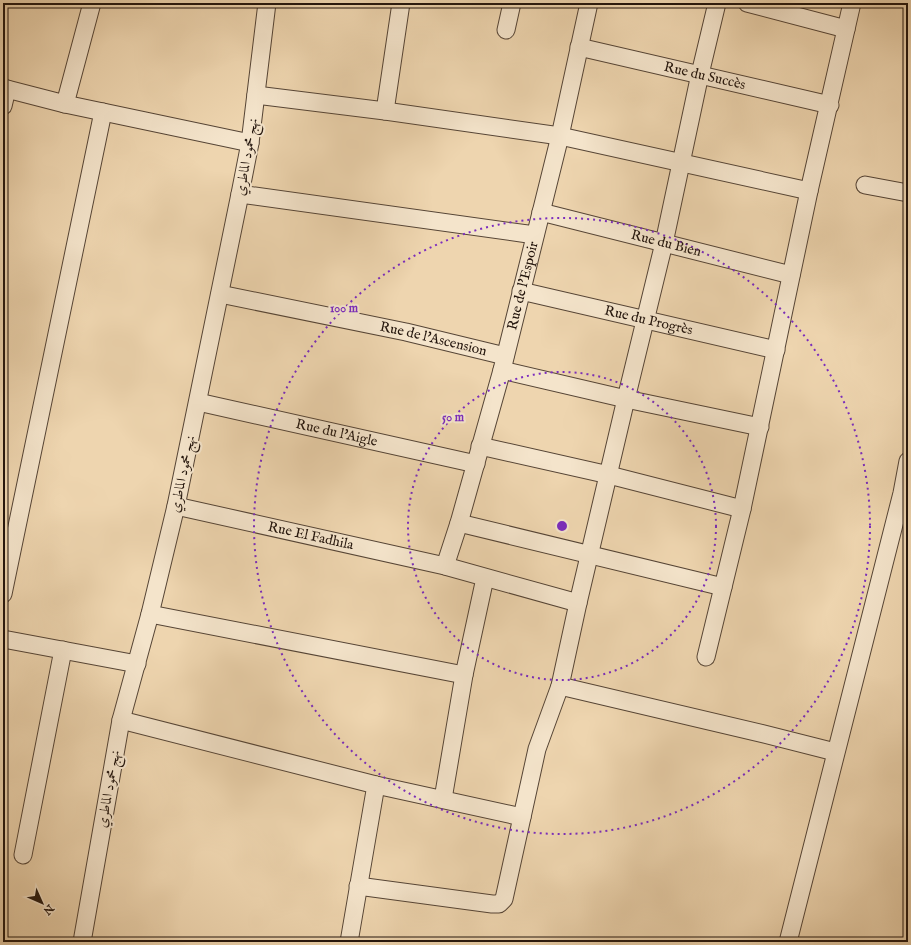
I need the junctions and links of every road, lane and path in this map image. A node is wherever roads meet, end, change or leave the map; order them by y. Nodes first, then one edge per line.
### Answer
1 (92, 3) edge
2 (267, 3) edge
3 (402, 3) edge
4 (512, 3) edge
5 (589, 3) edge
6 (717, 3) edge
7 (747, 3) edge
8 (852, 3) edge
9 (846, 29) junction
10 (506, 30) dead end
11 (579, 47) junction
12 (700, 74) junction
13 (5, 88) edge
14 (256, 95) junction
15 (65, 104) junction
16 (830, 105) junction
17 (3, 106) edge
18 (385, 111) junction
19 (103, 112) junction
20 (560, 136) junction
21 (250, 143) junction
22 (681, 163) junction
23 (866, 185) dead end
24 (809, 191) junction
25 (908, 193) edge
26 (240, 194) junction
27 (541, 212) junction
28 (535, 236) junction
29 (664, 242) junction
30 (791, 275) junction
31 (522, 291) junction
32 (220, 294) junction
33 (645, 319) junction
34 (776, 350) junction
35 (504, 363) junction
36 (626, 399) junction
37 (198, 402) junction
38 (760, 428) junction
39 (480, 446) junction
40 (908, 461) edge
41 (476, 464) junction
42 (609, 475) junction
43 (905, 494) edge
44 (176, 506) junction
45 (742, 509) junction
46 (459, 523) junction
47 (590, 555) junction
48 (445, 566) junction
49 (485, 578) junction
50 (723, 587) junction
51 (3, 594) edge
52 (578, 603) junction
53 (150, 614) junction
54 (3, 639) edge
55 (63, 650) junction
56 (706, 657) dead end
57 (137, 664) junction
58 (464, 675) junction
59 (560, 686) junction
60 (121, 720) junction
61 (835, 752) junction
62 (376, 785) junction
63 (442, 799) junction
64 (522, 817) junction
65 (22, 855) dead end
66 (358, 886) junction
67 (82, 942) edge
68 (349, 942) edge
69 (788, 942) edge

1 - 15 street
2 - 14 street, نهج محمود الماطري
3 - 18 street
4 - 10 street
5 - 11 street, Rue de l'Espoir
6 - 12 street
7 - 9 street
8 - 9 street
9 - 16 street
11 - 12 street, Rue du Succès
11 - 20 street, Rue de l'Espoir
12 - 16 street, Rue du Succès
12 - 22 street
13 - 15 street
13 - 17 street
14 - 18 street
14 - 21 street, نهج محمود الماطري
15 - 19 street
16 - 24 street
18 - 20 street
19 - 21 street
19 - 51 street
20 - 22 street
20 - 27 street, Rue de l'Espoir
21 - 26 street, نهج محمود الماطري
22 - 24 street
22 - 29 street
23 - 25 street
24 - 30 street
26 - 28 street
26 - 32 street, نهج محمود الماطري
27 - 28 street, Rue de l'Espoir
27 - 29 street, Rue du Bien
28 - 31 street, Rue de l'Espoir
29 - 30 street, Rue du Bien
29 - 33 street
30 - 34 street
31 - 33 street, Rue du Progrès
31 - 35 street, Rue de l'Espoir
32 - 35 street, Rue de l'Ascension
32 - 37 street, نهج محمود الماطري
33 - 34 street, Rue du Progrès
33 - 36 street
34 - 38 street
35 - 36 street, Rue de l'Ascension
35 - 39 street, Rue de l'Espoir
36 - 38 street, Rue de l'Ascension
36 - 42 street
37 - 41 street, Rue du l'Aigle
37 - 44 street, نهج محمود الماطري
38 - 45 street
39 - 41 street, Rue de l'Espoir
39 - 42 street
40 - 43 street
41 - 46 street, Rue de l'Espoir
42 - 45 street
42 - 47 street
43 - 61 street
44 - 48 street, Rue El Fadhila
44 - 53 street, نهج محمود الماطري
45 - 50 street
46 - 47 street
46 - 48 street, Rue de l'Espoir
47 - 50 street
47 - 52 street
48 - 49 street, Rue El Fadhila
49 - 52 street, Rue El Fadhila
49 - 58 street
50 - 56 street
52 - 59 street
53 - 57 street, نهج محمود الماطري
53 - 58 street
54 - 55 street
55 - 57 street
55 - 65 street
57 - 60 street, نهج محمود الماطري
58 - 63 street
59 - 61 street
59 - 64 street
60 - 62 street
60 - 67 street, نهج محمود الماطري
61 - 69 street
62 - 63 street
62 - 66 street
63 - 64 street
64 - 66 street
66 - 68 street

